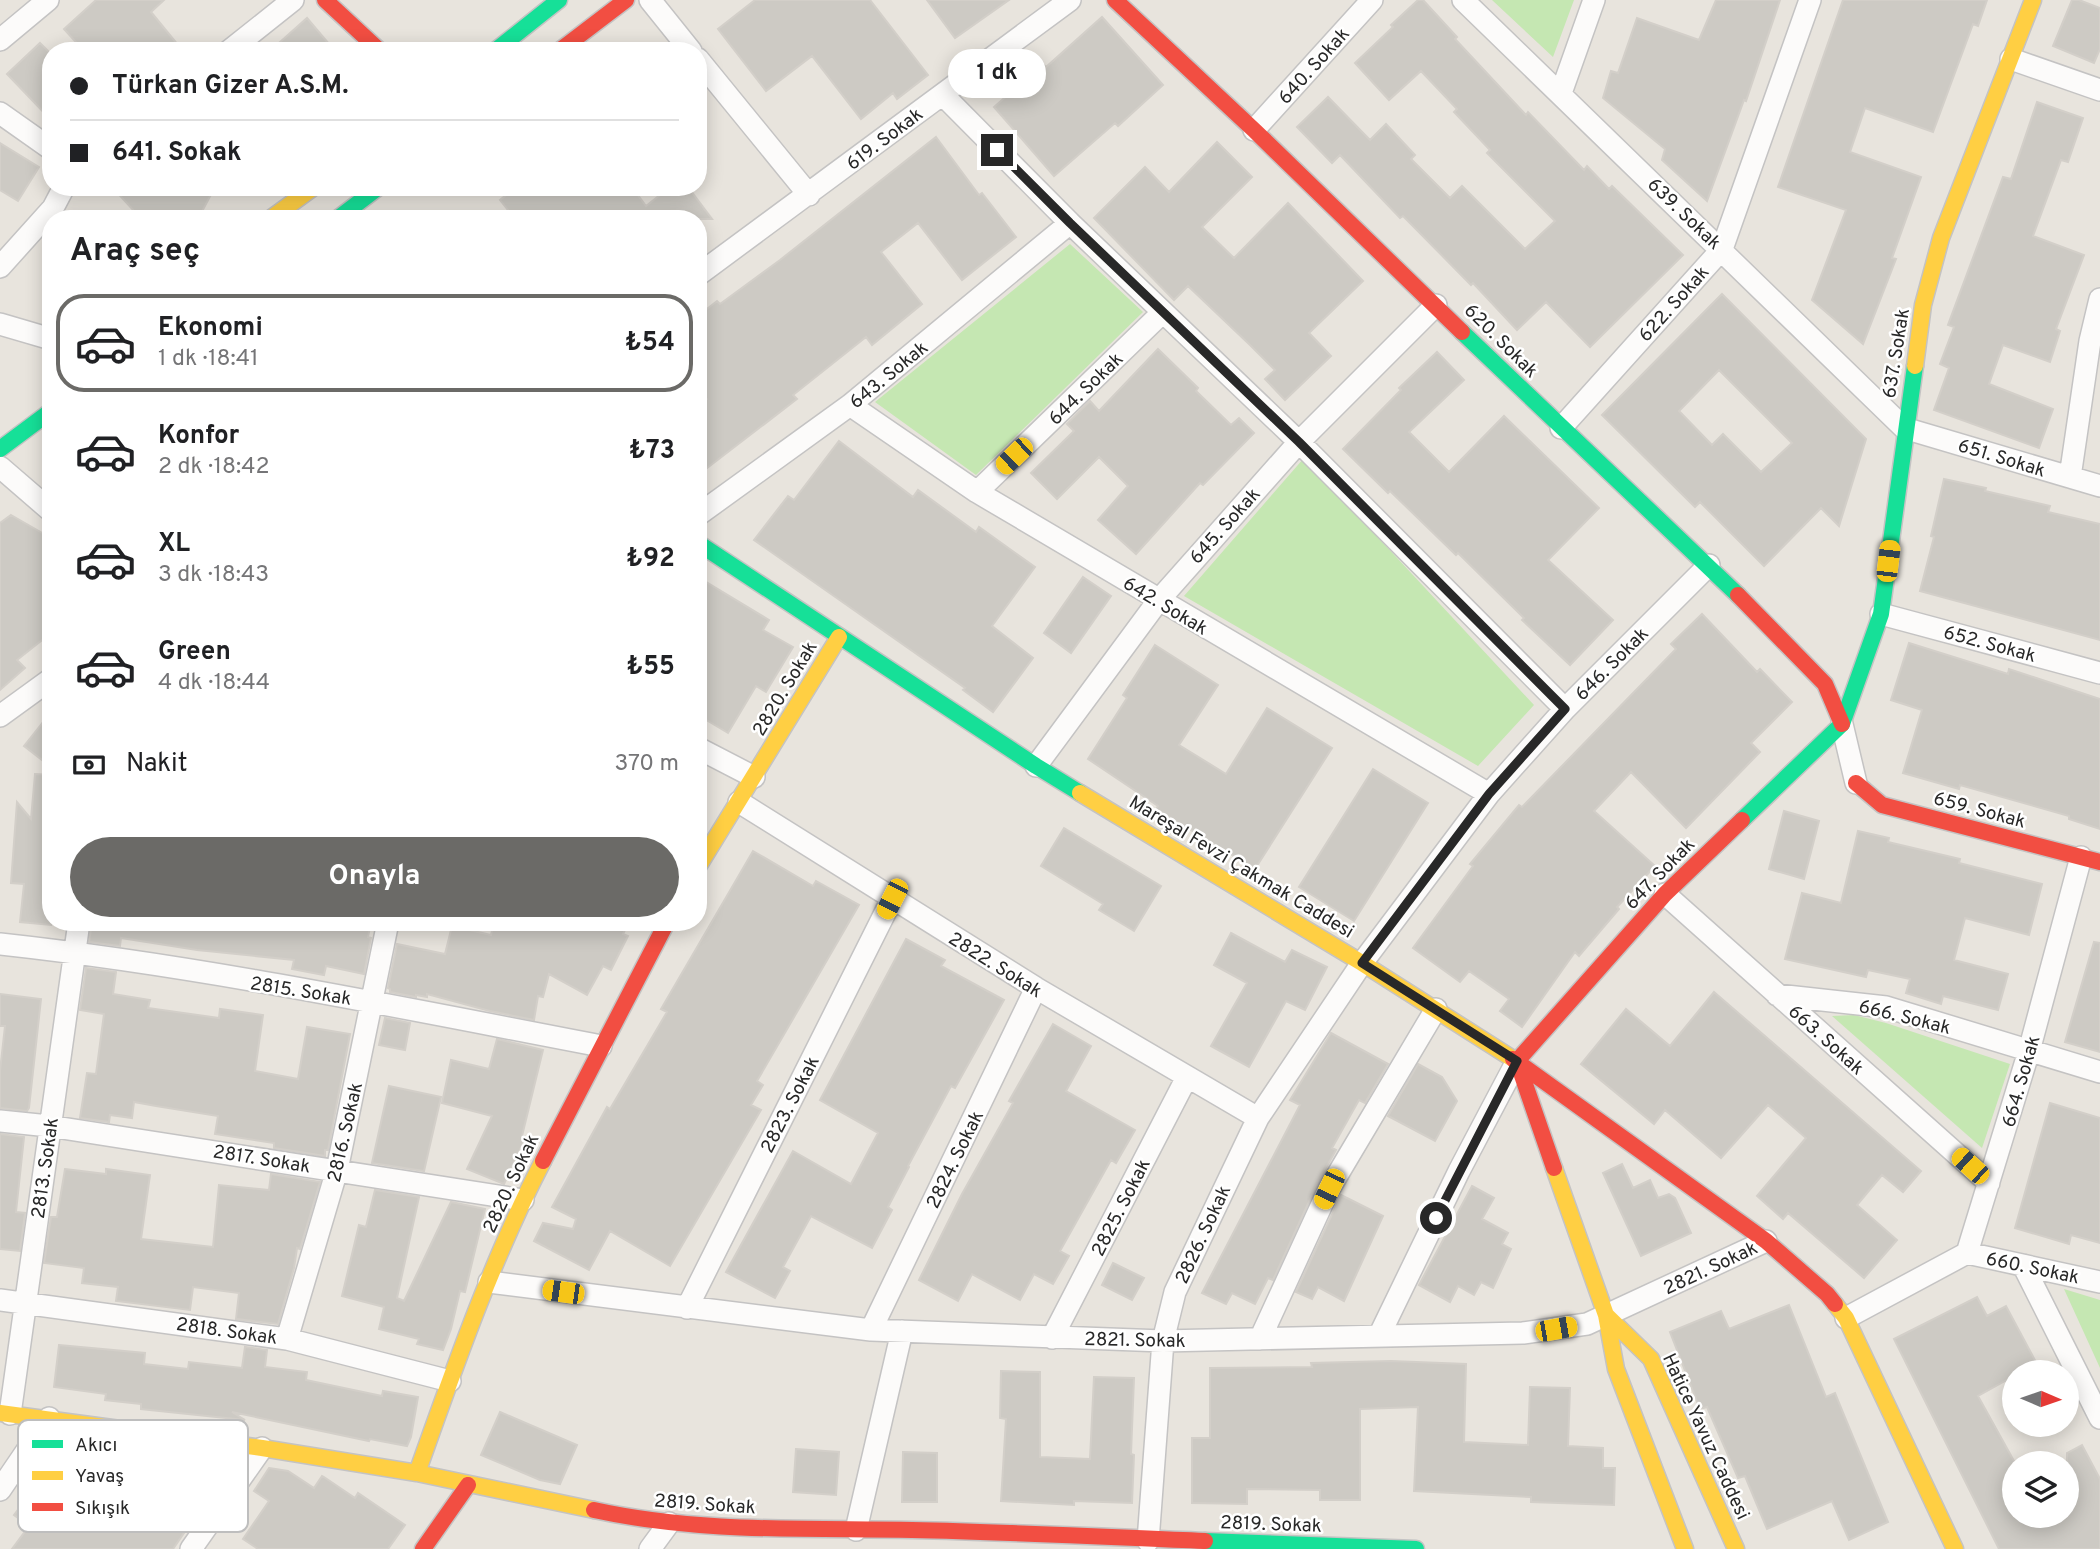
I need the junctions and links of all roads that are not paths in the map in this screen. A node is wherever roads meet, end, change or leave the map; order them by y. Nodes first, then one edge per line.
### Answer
1 (48, 0) edge
2 (293, 0) edge
3 (325, 0) edge
4 (559, 0) edge
5 (626, 0) edge
6 (650, 0) edge
7 (1070, 0) edge
8 (1115, 0) edge
9 (1372, 0) edge
10 (1463, 0) edge
11 (1594, 0) edge
12 (1810, 0) edge
13 (2033, 0) edge
14 (0, 40) edge
15 (240, 42) edge
16 (370, 42) edge
17 (506, 42) edge
18 (571, 42) edge
19 (684, 42) edge
20 (2011, 59) junction
21 (707, 71) edge
22 (2100, 90) edge
23 (1561, 93) junction
24 (943, 95) junction
25 (0, 113) edge
26 (1254, 130) junction
27 (42, 143) edge
28 (809, 194) junction
29 (302, 196) edge
30 (367, 196) edge
31 (282, 210) edge
32 (349, 210) edge
33 (42, 220) edge
34 (1070, 223) junction
35 (1722, 249) junction
36 (0, 268) edge
37 (707, 268) edge
38 (2100, 299) edge
39 (1436, 305) junction
40 (1163, 312) junction
41 (0, 324) edge
42 (42, 336) edge
43 (850, 405) junction
44 (42, 418) edge
45 (1561, 428) junction
46 (1905, 428) junction
47 (1299, 442) junction
48 (0, 449) edge
49 (0, 467) edge
50 (2070, 477) junction
51 (2100, 486) edge
52 (977, 492) junction
53 (42, 503) edge
54 (707, 508) edge
55 (707, 549) edge
56 (1709, 565) junction
57 (1158, 601) junction
58 (1881, 614) junction
59 (839, 637) junction
60 (2100, 673) edge
61 (42, 686) edge
62 (1565, 709) junction
63 (0, 716) edge
64 (1842, 724) junction
65 (707, 753) edge
66 (1036, 766) junction
67 (754, 777) junction
68 (1856, 783) joint
69 (1489, 794) junction
70 (740, 802) junction
71 (707, 853) edge
72 (2090, 860) edge
73 (1665, 894) junction
74 (892, 899) junction
75 (78, 931) edge
76 (386, 931) edge
77 (662, 931) edge
78 (0, 944) edge
79 (74, 952) junction
80 (1362, 963) junction
81 (1036, 988) junction
82 (1777, 995) junction
83 (373, 1002) junction
84 (1436, 1009) junction
85 (601, 1046) junction
86 (2029, 1051) junction
87 (1517, 1061) junction
88 (2100, 1072) edge
89 (1187, 1077) junction
90 (1258, 1118) junction
91 (0, 1121) edge
92 (49, 1126) junction
93 (337, 1170) junction
94 (1989, 1183) junction
95 (523, 1200) junction
96 (1766, 1241) junction
97 (1967, 1253) junction
98 (2023, 1265) junction
99 (489, 1282) junction
100 (2100, 1282) edge
101 (0, 1300) edge
102 (26, 1302) junction
103 (687, 1308) junction
104 (1606, 1315) junction
105 (1846, 1318) junction
106 (872, 1330) junction
107 (902, 1331) junction
108 (1379, 1336) junction
109 (1052, 1338) junction
110 (287, 1339) junction
111 (1259, 1339) junction
112 (1163, 1341) junction
113 (450, 1381) junction
114 (5, 1413) edge
115 (49, 1418) joint
116 (2100, 1418) edge
117 (63, 1420) edge
118 (248, 1446) edge
119 (262, 1448) junction
120 (18, 1464) edge
121 (248, 1468) edge
122 (417, 1472) junction
123 (468, 1485) junction
124 (0, 1490) edge
125 (668, 1523) junction
126 (767, 1529) junction
127 (856, 1530) junction
128 (914, 1530) junction
129 (203, 1532) edge
130 (1148, 1541) junction
131 (1011, 1542) edge
132 (1362, 1548) edge
133 (191, 1549) edge
134 (423, 1549) edge
135 (650, 1549) edge
136 (754, 1549) edge
137 (901, 1549) edge
138 (1416, 1549) edge
139 (1685, 1549) edge
140 (1736, 1549) edge
141 (1955, 1549) edge

1 - 14 street
2 - 15 street
3 - 16 street
4 - 17 street
5 - 18 street
6 - 19 street
7 - 24 street, 619. Sokak
8 - 26 street, 620. Sokak
9 - 26 street, 640. Sokak
10 - 23 street, 639. Sokak
11 - 23 street
12 - 35 street, 622. Sokak
13 - 20 street, 637. Sokak
20 - 22 street
20 - 46 street, 637. Sokak
21 - 28 street
23 - 35 street, 639. Sokak
24 - 28 street, 619. Sokak
24 - 34 street
25 - 27 street
26 - 39 street, 620. Sokak
28 - 37 street, 619. Sokak
29 - 31 street
30 - 32 street
33 - 36 street
34 - 40 street
34 - 43 street, 643. Sokak
35 - 45 street, 622. Sokak
35 - 46 street, 639. Sokak
38 - 50 street
39 - 45 street, 620. Sokak
39 - 47 street, 645. Sokak
40 - 47 street
40 - 52 street, 644. Sokak
41 - 42 street
43 - 52 street, 642. Sokak
43 - 54 street, 643. Sokak
44 - 48 street
45 - 56 street, 620. Sokak
46 - 50 street, 651. Sokak
46 - 58 street, 637. Sokak
47 - 57 street, 645. Sokak
47 - 62 street
49 - 53 street
50 - 51 street, 651. Sokak
52 - 57 street, 642. Sokak
55 - 59 street, Mareşal Fevzi Çakmak Caddesi
56 - 62 street, 646. Sokak
56 - 64 street, 620. Sokak
57 - 66 street, 645. Sokak
57 - 69 street, 642. Sokak
58 - 60 street, 652. Sokak
58 - 64 street, 637. Sokak
59 - 66 street, Mareşal Fevzi Çakmak Caddesi
59 - 67 street, 2820. Sokak
61 - 63 street
62 - 69 street, 646. Sokak
64 - 68 street
64 - 73 street, 647. Sokak
65 - 67 street
66 - 80 street, Mareşal Fevzi Çakmak Caddesi
67 - 70 street, 2820. Sokak
68 - 72 street, 659. Sokak
69 - 80 street, 646. Sokak
70 - 71 street, 2820. Sokak
70 - 74 street, 2822. Sokak
72 - 86 street, 664. Sokak
73 - 82 street, 663. Sokak
73 - 87 street, 647. Sokak
74 - 81 street, 2822. Sokak
74 - 103 street, 2823. Sokak
75 - 79 street, 2813. Sokak
76 - 83 street, 2816. Sokak
77 - 85 street, 2820. Sokak
78 - 79 street, 2815. Sokak
79 - 83 street, 2815. Sokak
79 - 92 street, 2813. Sokak
80 - 84 street, Mareşal Fevzi Çakmak Caddesi
80 - 90 street, 2826. Sokak
81 - 89 street, 2822. Sokak
81 - 106 street, 2824. Sokak
82 - 86 street, 666. Sokak
82 - 94 street, 663. Sokak
83 - 85 street, 2815. Sokak
83 - 93 street, 2816. Sokak
84 - 87 street, Mareşal Fevzi Çakmak Caddesi
84 - 111 street
85 - 95 street, 2820. Sokak
86 - 88 street, 666. Sokak
86 - 94 street, 664. Sokak
87 - 96 street, Mareşal Fevzi Çakmak Caddesi
87 - 104 street
87 - 108 street
89 - 90 street, 2822. Sokak
89 - 109 street, 2825. Sokak
90 - 112 street, 2826. Sokak
91 - 92 street, 2817. Sokak
92 - 93 street, 2817. Sokak
92 - 102 street, 2813. Sokak
93 - 95 street, 2817. Sokak
93 - 110 street, 2816. Sokak
94 - 97 street, 664. Sokak
95 - 99 street, 2820. Sokak
96 - 104 street, 2821. Sokak
96 - 105 street, Mareşal Fevzi Çakmak Caddesi
97 - 98 street, 660. Sokak
97 - 105 street
98 - 100 street, 660. Sokak
98 - 116 street
99 - 103 street, 2821. Sokak
99 - 113 street, 2820. Sokak
101 - 102 street, 2818. Sokak
102 - 110 street, 2818. Sokak
102 - 114 street, 2813. Sokak
103 - 106 street, 2821. Sokak
104 - 108 street, 2821. Sokak
104 - 139 street
104 - 140 street, Hatice Yavuz Caddesi
105 - 141 street, Mareşal Fevzi Çakmak Caddesi
106 - 107 street, 2821. Sokak
107 - 109 street, 2821. Sokak
107 - 127 street
108 - 111 street, 2821. Sokak
109 - 112 street, 2821. Sokak
110 - 113 street, 2818. Sokak
111 - 112 street, 2821. Sokak
112 - 130 street, 2826. Sokak
113 - 122 street, 2820. Sokak
114 - 115 street, 2819. Sokak
115 - 117 street, 2819. Sokak
118 - 119 street, 2819. Sokak
119 - 121 street
119 - 122 street, 2819. Sokak
120 - 124 street
122 - 123 street, 2819. Sokak
123 - 125 street, 2819. Sokak
123 - 134 street
125 - 126 street, 2819. Sokak
125 - 135 street
126 - 127 street, 2819. Sokak
126 - 136 street
127 - 128 street, 2819. Sokak
128 - 131 street, 2819. Sokak
128 - 137 street
129 - 133 street
130 - 131 street, 2819. Sokak
130 - 132 street, 2819. Sokak
132 - 138 street, 2819. Sokak

